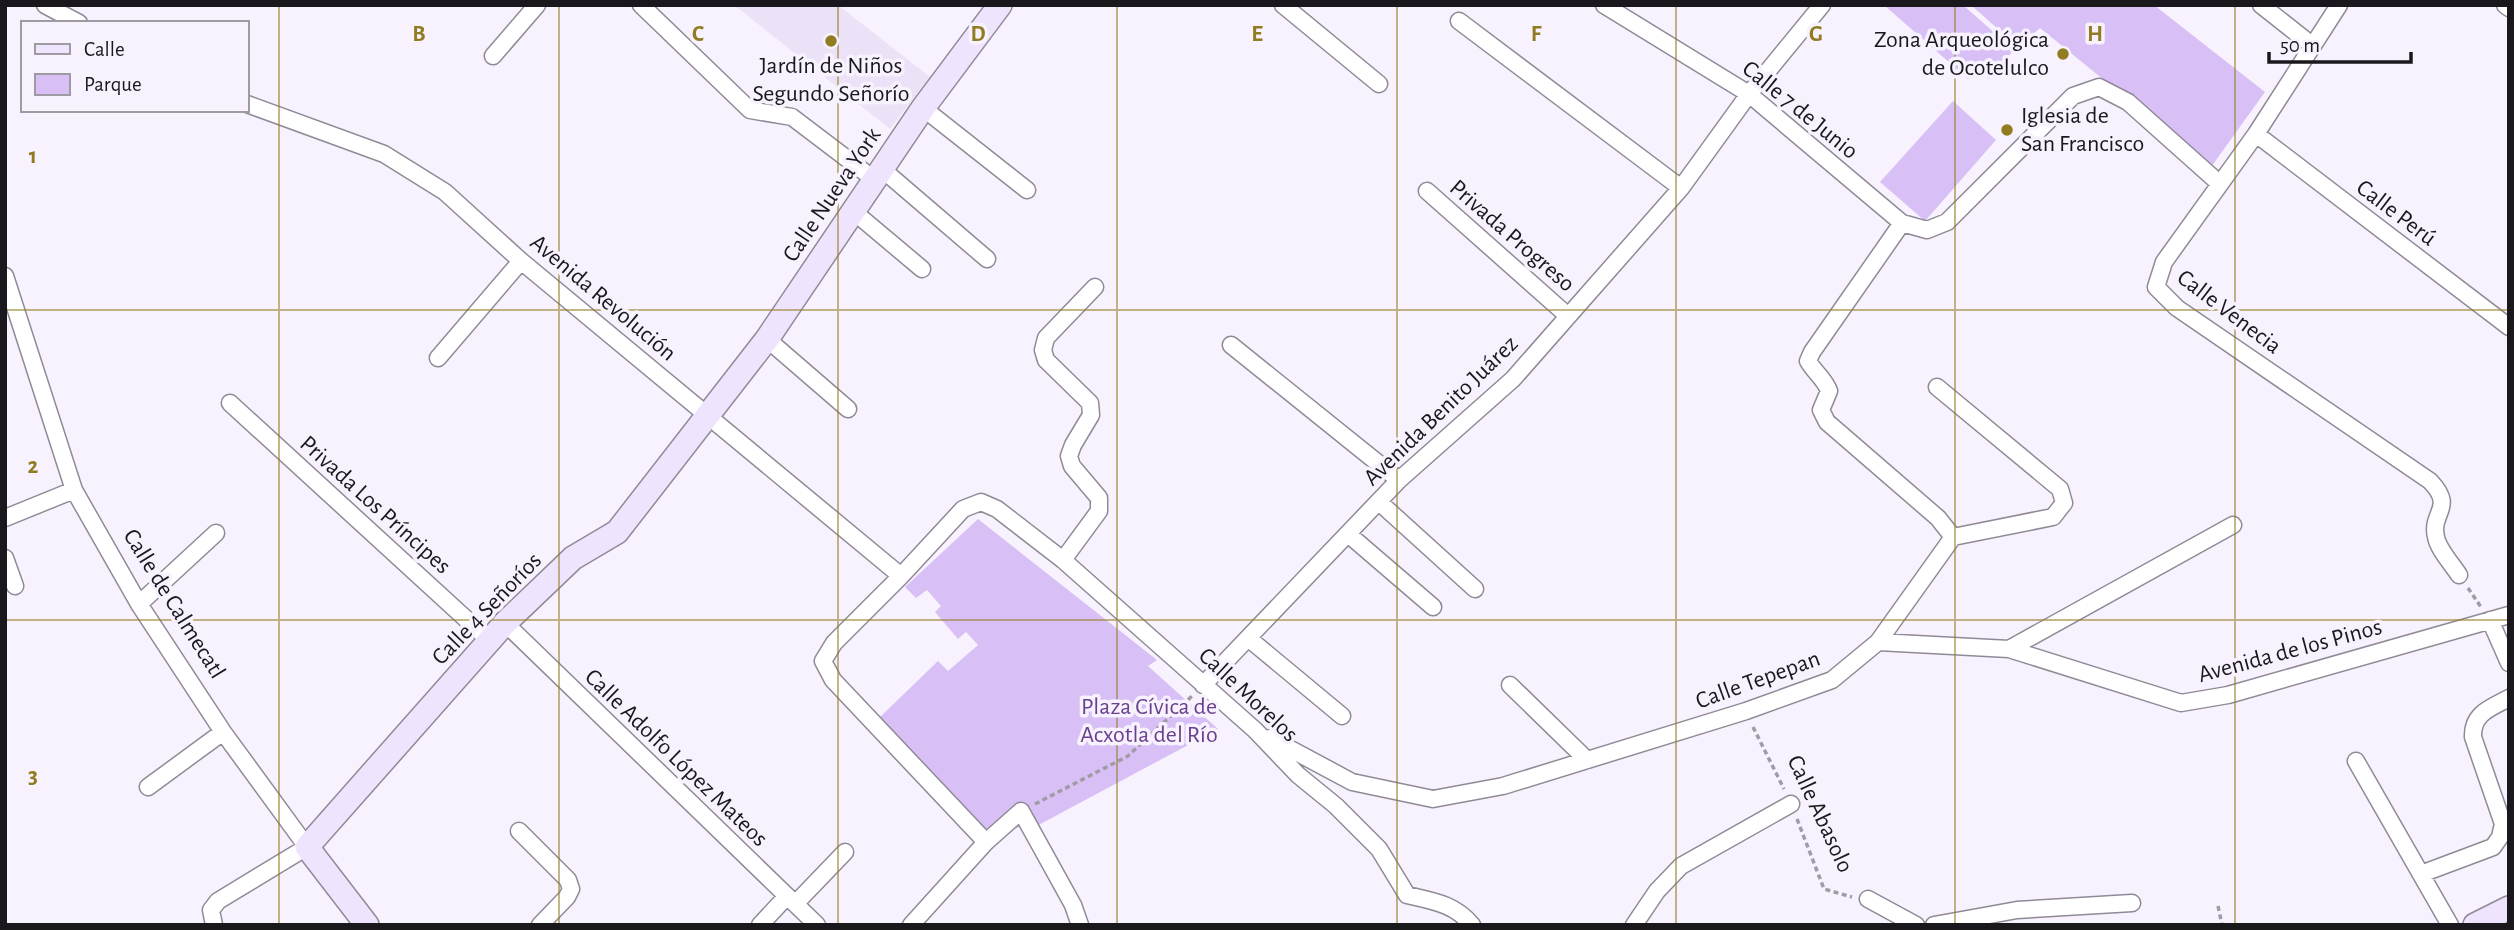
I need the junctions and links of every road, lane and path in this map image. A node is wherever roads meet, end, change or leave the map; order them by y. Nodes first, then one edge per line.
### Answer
1 (46, 5) edge
2 (537, 5) edge
3 (640, 5) edge
4 (1000, 5) edge
5 (1283, 5) edge
6 (1604, 5) edge
7 (1822, 5) edge
8 (2261, 5) edge
9 (2339, 5) edge
10 (75, 21) edge
11 (1459, 21) dead end
12 (2313, 46) junction
13 (494, 56) dead end
14 (1379, 84) dead end
15 (1749, 94) junction
16 (248, 104) edge
17 (923, 108) junction
18 (2256, 134) junction
19 (878, 174) junction
20 (2220, 184) junction
21 (1681, 188) junction
22 (1027, 190) dead end
23 (1427, 191) dead end
24 (853, 211) junction
25 (1902, 223) junction
26 (987, 259) dead end
27 (521, 261) junction
28 (922, 269) dead end
29 (5, 276) edge
30 (1095, 287) dead end
31 (1568, 316) junction
32 (2509, 327) edge
33 (766, 339) junction
34 (1231, 345) dead end
35 (438, 358) dead end
36 (1937, 387) dead end
37 (230, 403) dead end
38 (848, 409) dead end
39 (708, 415) junction
40 (1399, 480) junction
41 (74, 490) junction
42 (1379, 502) junction
43 (5, 518) edge
44 (2233, 525) dead end
45 (216, 533) dead end
46 (1348, 534) junction
47 (1953, 537) junction
48 (5, 558) edge
49 (1063, 560) junction
50 (2459, 575) joint
51 (901, 576) junction
52 (15, 586) dead end
53 (1475, 589) dead end
54 (139, 604) junction
55 (1433, 607) dead end
56 (2509, 615) edge
57 (2490, 620) junction
58 (505, 623) junction
59 (1248, 638) junction
60 (489, 640) junction
61 (1878, 642) junction
62 (2008, 649) junction
63 (2509, 663) edge
64 (1203, 685) junction
65 (1510, 685) dead end
66 (2509, 698) edge
67 (1746, 711) junction
68 (1342, 716) dead end
69 (1255, 730) junction
70 (223, 732) junction
71 (1587, 760) junction
72 (2356, 761) dead end
73 (148, 787) dead end
74 (1791, 804) junction
75 (1021, 811) junction
76 (2506, 823) edge
77 (519, 831) dead end
78 (986, 842) junction
79 (307, 847) junction
80 (845, 852) dead end
81 (2421, 874) junction
82 (1868, 899) joint
83 (791, 900) junction
84 (2132, 903) dead end
85 (2218, 906) dead end
86 (2509, 908) edge
87 (214, 925) edge
88 (367, 925) edge
89 (540, 925) edge
90 (760, 925) edge
91 (817, 925) edge
92 (911, 925) edge
93 (1080, 925) edge
94 (1472, 925) edge
95 (1634, 925) edge
96 (1916, 925) edge
97 (1934, 925) edge
98 (2222, 925) edge
99 (2450, 925) edge
100 (2475, 925) edge

1 - 10 street
2 - 13 street
3 - 19 street
4 - 17 street, Calle Nueva York
5 - 14 street
6 - 15 street, Calle 7 de Junio
7 - 15 street, Avenida Benito Juárez
8 - 12 street
9 - 12 street, Calle Venecia
11 - 21 street
12 - 18 street, Calle Venecia
15 - 21 street, Avenida Benito Juárez
15 - 25 street, Calle 7 de Junio
16 - 27 street, Avenida Revolución
17 - 19 street, Calle Nueva York
17 - 22 street
18 - 20 street, Calle Venecia
18 - 32 street, Calle Perú
19 - 24 street, Calle Nueva York
19 - 26 street
20 - 25 street, Calle 7 de Junio
20 - 50 street, Calle Venecia
21 - 31 street, Avenida Benito Juárez
23 - 31 street, Privada Progreso
24 - 28 street
24 - 33 street, Calle Nueva York
25 - 47 street
27 - 35 street
27 - 39 street, Avenida Revolución
29 - 41 street, Calle de Calmecatl
30 - 49 street
31 - 40 street, Avenida Benito Juárez
33 - 38 street
33 - 39 street, Calle Nueva York
34 - 40 street
36 - 47 street
37 - 60 street, Privada Los Príncipes
39 - 51 street, Avenida Revolución
39 - 58 street, Calle 4 Señoríos
40 - 42 street, Avenida Benito Juárez
41 - 43 street
41 - 54 street, Calle de Calmecatl
42 - 46 street, Avenida Benito Juárez
42 - 53 street
44 - 62 street
45 - 54 street
46 - 55 street
46 - 59 street, Avenida Benito Juárez
47 - 61 street, Calle Tepepan
48 - 52 street
49 - 51 street, Calle Morelos
49 - 64 street, Calle Morelos
50 - 57 path
51 - 78 street
54 - 70 street, Calle de Calmecatl
56 - 57 street, Avenida de los Pinos
57 - 62 street, Avenida de los Pinos
57 - 63 street
58 - 60 street, Calle 4 Señoríos
58 - 83 street, Calle Adolfo López Mateos
59 - 64 street, Avenida Benito Juárez
59 - 68 street
60 - 79 street, Calle 4 Señoríos
61 - 62 street, Avenida de los Pinos
61 - 67 street, Calle Tepepan
64 - 69 street, Calle Morelos
64 - 75 path
65 - 71 street
66 - 76 street
67 - 71 street, Calle Tepepan
67 - 74 path, Calle Abasolo
69 - 71 street, Calle Tepepan
69 - 94 street, Calle Morelos
70 - 73 street
70 - 79 street, Calle de Calmecatl
72 - 81 street
74 - 82 path, Calle Abasolo
74 - 95 street
75 - 78 street
75 - 93 street
76 - 81 street
77 - 89 street
78 - 92 street
79 - 87 street
79 - 88 street, Calle de Calmecatl
80 - 83 street
81 - 99 street
82 - 96 street, Calle Abasolo
83 - 90 street
83 - 91 street, Calle Adolfo López Mateos
84 - 97 street
85 - 98 path
86 - 100 street

